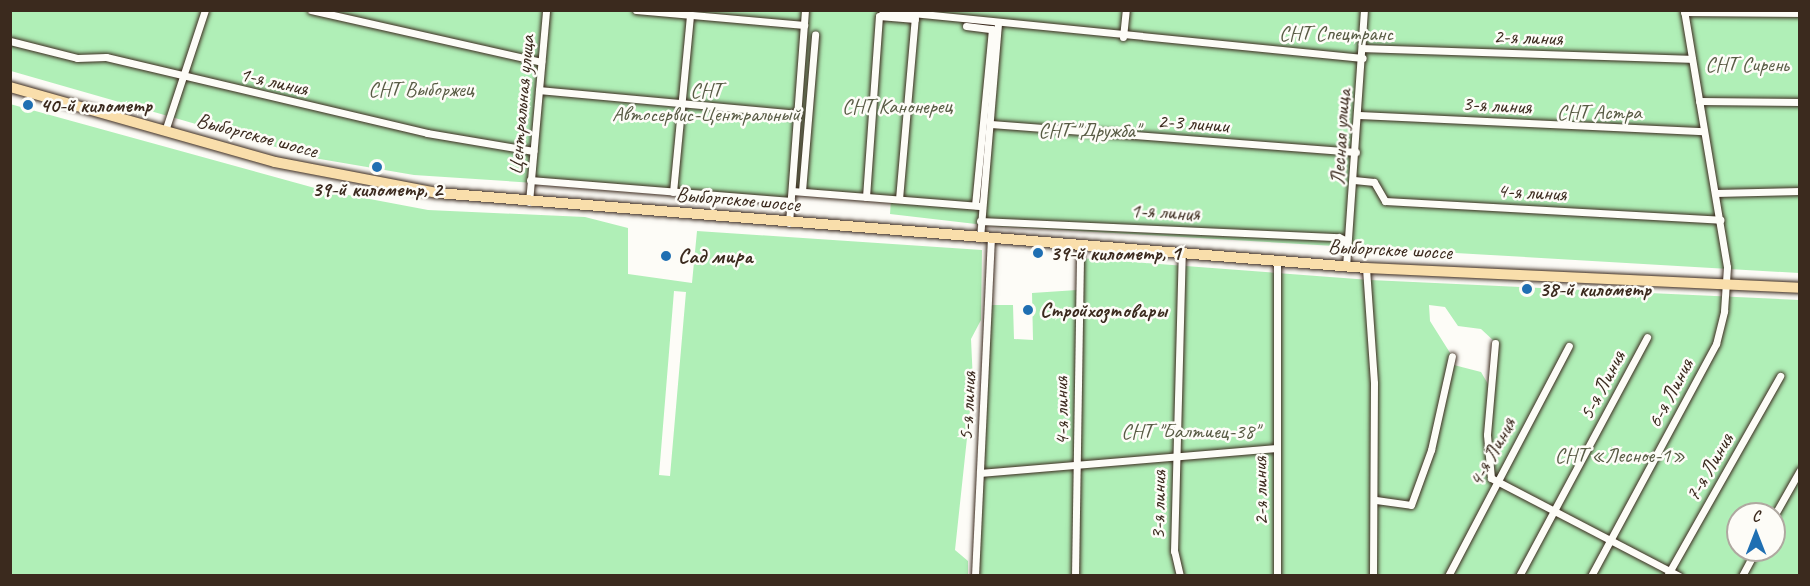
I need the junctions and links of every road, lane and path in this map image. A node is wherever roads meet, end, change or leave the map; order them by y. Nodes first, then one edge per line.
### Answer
1 (205, 10) edge
2 (311, 10) edge
3 (546, 10) edge
4 (636, 10) edge
5 (805, 10) edge
6 (1126, 10) edge
7 (1364, 10) edge
8 (1684, 11) edge
9 (881, 13) edge
10 (1800, 13) edge
11 (690, 15) junction
12 (915, 16) junction
13 (998, 23) junction
14 (804, 25) junction
15 (966, 26) dead end
16 (815, 35) dead end
17 (1123, 37) junction
18 (10, 41) edge
19 (1363, 48) junction
20 (1362, 58) junction
21 (1692, 59) junction
22 (541, 62) junction
23 (183, 77) junction
24 (10, 87) edge
25 (539, 90) junction
26 (1699, 101) junction
27 (682, 102) junction
28 (1800, 102) edge
29 (798, 114) junction
30 (1359, 115) junction
31 (991, 124) junction
32 (1704, 130) junction
33 (165, 131) junction
34 (533, 151) junction
35 (1356, 152) junction
36 (530, 180) junction
37 (1354, 180) junction
38 (792, 190) junction
39 (802, 191) junction
40 (1800, 191) edge
41 (673, 192) junction
42 (1715, 193) junction
43 (866, 197) junction
44 (899, 200) junction
45 (529, 201) junction
46 (791, 201) junction
47 (978, 206) junction
48 (1720, 220) junction
49 (981, 221) junction
50 (789, 223) junction
51 (985, 239) junction
52 (1347, 242) junction
53 (1080, 246) junction
54 (1182, 255) junction
55 (1277, 261) junction
56 (1346, 267) junction
57 (1366, 268) junction
58 (1726, 284) junction
59 (1800, 288) edge
60 (1647, 337) dead end
61 (1495, 343) dead end
62 (1569, 346) dead end
63 (1452, 356) dead end
64 (1780, 376) dead end
65 (1276, 448) junction
66 (1176, 456) junction
67 (1079, 462) junction
68 (1800, 470) edge
69 (980, 473) junction
70 (1496, 481) junction
71 (1376, 500) junction
72 (1782, 502) edge
73 (1553, 511) junction
74 (1610, 539) junction
75 (1750, 562) edge
76 (1668, 573) edge
77 (975, 576) edge
78 (1075, 576) edge
79 (1180, 576) edge
80 (1277, 576) edge
81 (1373, 576) edge
82 (1448, 576) edge
83 (1519, 576) edge
84 (1591, 576) edge
85 (1679, 576) edge
86 (1742, 576) edge

1 - 23 street
2 - 22 street
3 - 22 street, Центральная улица
4 - 11 street
5 - 14 street
6 - 17 street
7 - 19 street, Лесная улица
8 - 10 street
8 - 21 street, 6-я Линия
9 - 12 street
9 - 43 street
11 - 14 street
11 - 27 street
12 - 13 street
12 - 44 street
13 - 17 street
13 - 31 street
14 - 29 street
15 - 47 street
16 - 39 street
17 - 20 street
18 - 23 street, 1-я линия
19 - 20 street, Лесная улица
19 - 21 street, 2-я линия
20 - 30 street, Лесная улица
21 - 26 street, 6-я Линия
22 - 25 street, Центральная улица
23 - 33 street
23 - 34 street, 1-я линия
24 - 33 main road, Выборгское шоссе
25 - 27 street
25 - 34 street, Центральная улица
26 - 28 street
26 - 32 street, 6-я Линия
27 - 29 street
27 - 41 street
29 - 38 street
30 - 32 street, 3-я линия
30 - 35 street, Лесная улица
31 - 35 street, 2-3 линии
31 - 47 street
32 - 42 street, 6-я Линия
33 - 45 main road, Выборгское шоссе
34 - 36 street, Центральная улица
35 - 37 street, Лесная улица
36 - 41 street
36 - 45 street, Центральная улица
37 - 48 street, 4-я линия
37 - 52 street, Лесная улица
38 - 39 street
38 - 46 street
39 - 43 street
40 - 42 street
41 - 46 street
42 - 48 street, 6-я Линия
43 - 44 street
44 - 47 street
45 - 50 main road, Выборгское шоссе
46 - 50 street
47 - 49 street, 5-я линия
48 - 58 street, 6-я Линия
49 - 51 street, 5-я линия
49 - 52 street, 1-я линия
50 - 51 main road, Выборгское шоссе
51 - 53 main road, Выборгское шоссе
51 - 69 street, 5-я линия
52 - 56 street, Лесная улица
53 - 54 main road, Выборгское шоссе
53 - 67 street, 4-я линия
54 - 55 main road, Выборгское шоссе
54 - 66 street, 3-я линия
55 - 56 main road, Выборгское шоссе
55 - 65 street, 2-я линия
56 - 57 main road, Выборгское шоссе
57 - 58 main road, Выборгское шоссе
57 - 71 street
58 - 59 main road, Выборгское шоссе
58 - 74 street, 6-я Линия
60 - 73 street, 5-я Линия
61 - 70 street
62 - 70 street, 4-я Линия
63 - 71 street
64 - 76 street, 7-я Линия
65 - 66 street
65 - 80 street, 2-я линия
66 - 67 street
66 - 79 street, 3-я линия
67 - 69 street
67 - 78 street, 4-я линия
68 - 72 street
69 - 77 street, 5-я линия
70 - 73 street
70 - 82 street, 4-я Линия
71 - 81 street
73 - 74 street
73 - 83 street, 5-я Линия
74 - 76 street
74 - 84 street, 6-я Линия
75 - 86 street
76 - 85 street

